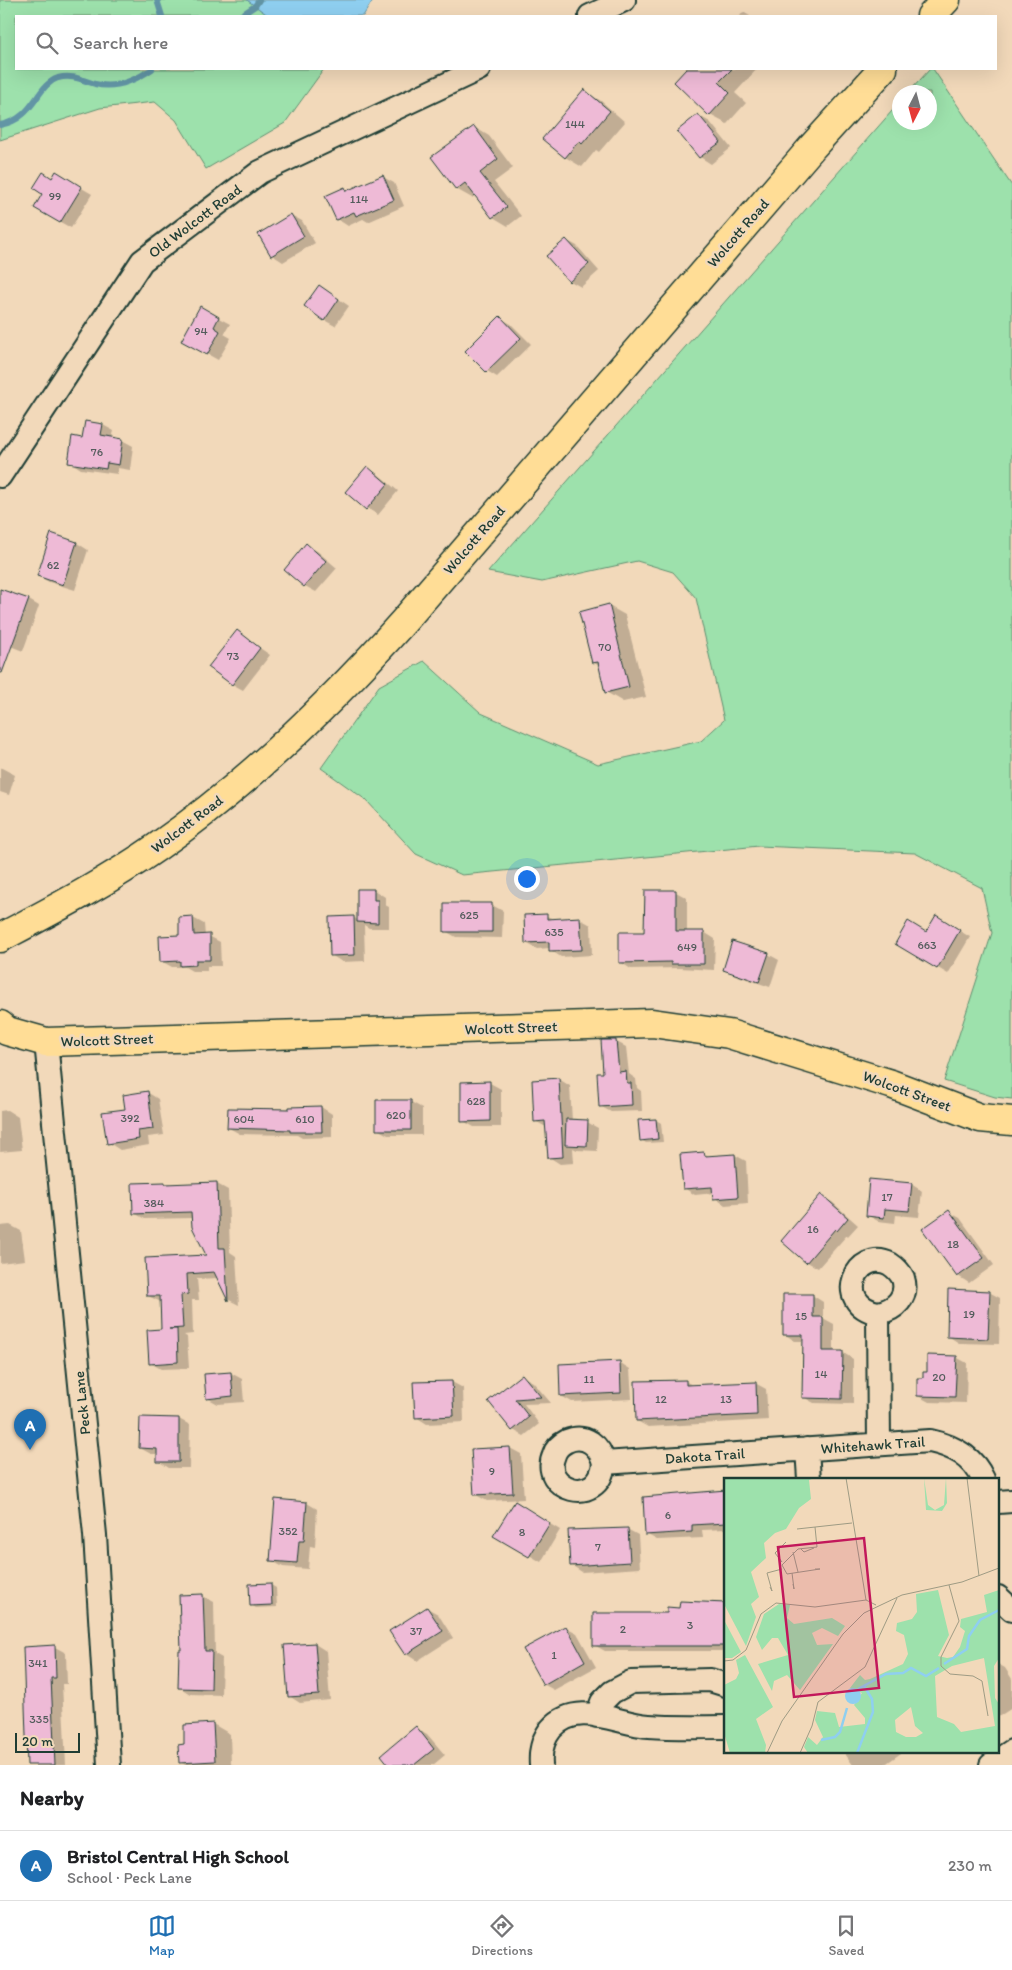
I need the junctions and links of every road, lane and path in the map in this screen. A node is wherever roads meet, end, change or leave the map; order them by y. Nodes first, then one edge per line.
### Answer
1 (624, 0) edge
2 (946, 0) edge
3 (592, 15) edge
4 (932, 15) edge
5 (477, 70) edge
6 (882, 70) edge
7 (0, 476) edge
8 (0, 938) edge
9 (0, 1025) edge
10 (46, 1042) junction
11 (1012, 1121) edge
12 (878, 1314) dead end
13 (879, 1444) junction
14 (807, 1449) junction
15 (604, 1463) dead end
16 (809, 1478) edge
17 (982, 1478) edge
18 (1000, 1598) edge
19 (1012, 1610) edge
20 (724, 1684) edge
21 (597, 1716) junction
22 (724, 1727) edge
23 (1012, 1751) edge
24 (109, 1765) edge
25 (541, 1765) edge
26 (991, 1765) edge

1 - 3 street
2 - 4 main road
5 - 7 street, Old Wolcott Road
6 - 8 main road, Wolcott Road
9 - 10 main road, Wolcott Street
10 - 11 main road, Wolcott Street
10 - 24 street, Peck Lane
12 - 13 street
13 - 14 street, Whitehawk Trail
13 - 17 street, Whitehawk Trail
14 - 15 street, Dakota Trail
14 - 16 street, Whitehawk Trail
18 - 19 street
20 - 21 street
21 - 22 street
21 - 25 street
23 - 26 street

